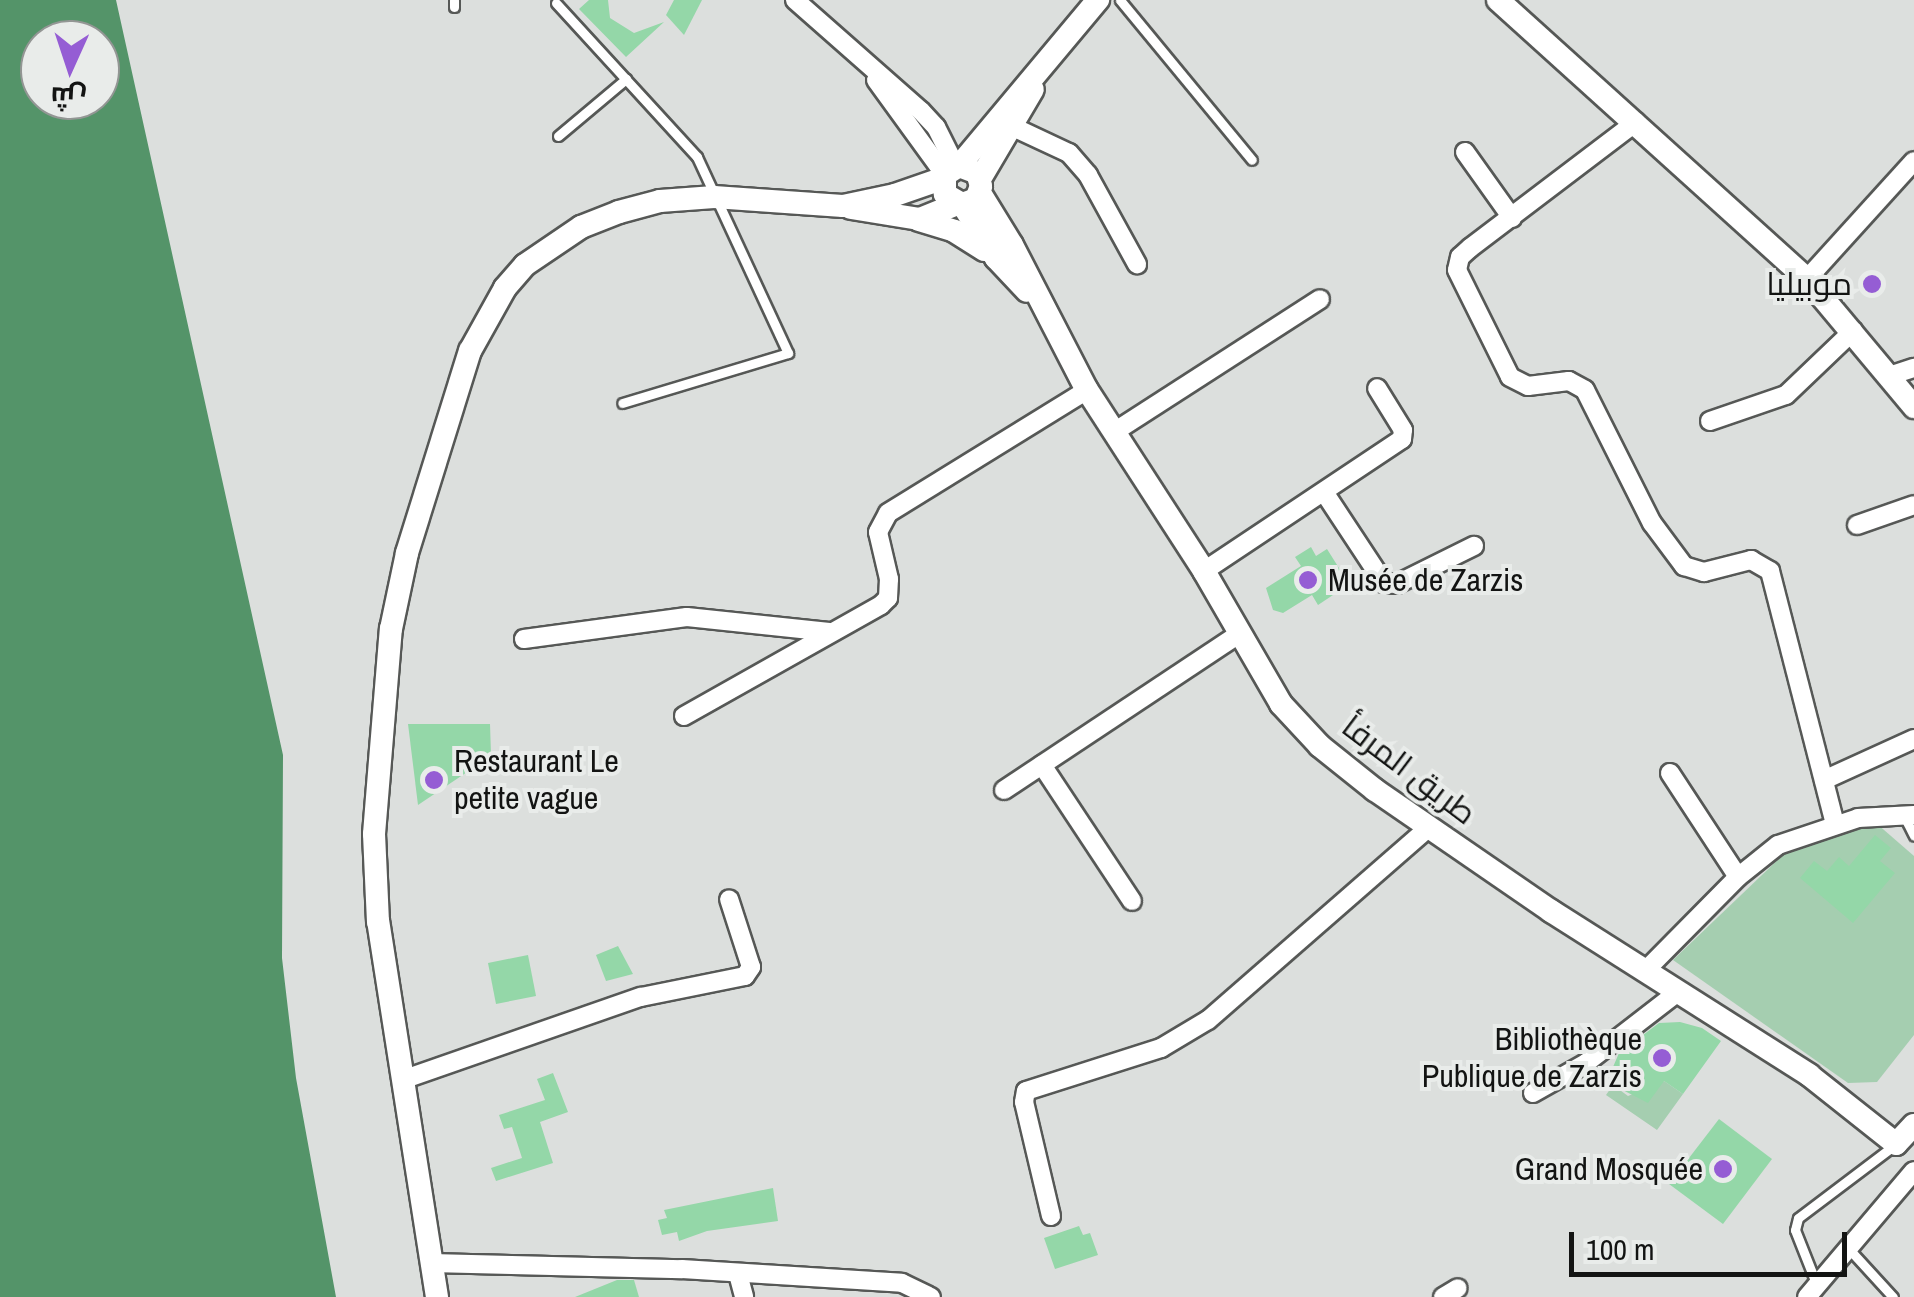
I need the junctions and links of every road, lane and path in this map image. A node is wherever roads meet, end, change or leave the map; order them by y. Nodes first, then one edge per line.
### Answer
1 (795, 0) edge
2 (1098, 0) edge
3 (1120, 0) edge
4 (556, 3) dead end
5 (1510, 4) edge
6 (1040, 72) junction
7 (626, 79) junction
8 (1636, 122) junction
9 (1011, 126) junction
10 (558, 136) dead end
11 (1465, 152) dead end
12 (1252, 160) dead end
13 (1914, 161) edge
14 (951, 172) junction
15 (970, 195) junction
16 (714, 197) junction
17 (843, 206) junction
18 (906, 218) junction
19 (1512, 218) junction
20 (996, 258) junction
21 (1137, 264) dead end
22 (1807, 279) junction
23 (1320, 298) dead end
24 (1037, 300) junction
25 (1853, 332) junction
26 (1903, 371) edge
27 (1377, 388) dead end
28 (1088, 390) junction
29 (622, 403) dead end
30 (1914, 407) edge
31 (1710, 421) dead end
32 (1114, 432) junction
33 (1324, 492) junction
34 (1914, 505) edge
35 (1857, 525) dead end
36 (1474, 546) dead end
37 (1204, 571) junction
38 (829, 632) junction
39 (1240, 633) junction
40 (524, 638) dead end
41 (684, 716) dead end
42 (1914, 739) edge
43 (1042, 765) junction
44 (1670, 773) dead end
45 (1824, 780) junction
46 (1004, 790) dead end
47 (1909, 814) edge
48 (1836, 824) junction
49 (1429, 827) junction
50 (1914, 836) edge
51 (1738, 878) junction
52 (728, 899) dead end
53 (1132, 901) dead end
54 (1645, 970) junction
55 (1678, 992) junction
56 (402, 1080) junction
57 (1534, 1093) dead end
58 (1914, 1125) edge
59 (1896, 1144) junction
60 (1914, 1162) edge
61 (1914, 1171) edge
62 (1051, 1216) dead end
63 (1847, 1247) junction
64 (431, 1263) junction
65 (738, 1274) junction
66 (1811, 1290) edge
67 (437, 1297) edge
68 (744, 1297) edge
69 (931, 1297) edge
70 (1892, 1297) edge

1 - 14 street
2 - 6 street
3 - 12 lane
4 - 7 lane
5 - 8 street
6 - 9 street
6 - 14 street
7 - 10 lane
7 - 16 lane
8 - 19 street
8 - 22 street
9 - 15 street
9 - 21 street
11 - 19 street
13 - 22 street
14 - 15 street
14 - 15 street
14 - 17 street
15 - 18 street
15 - 20 street
15 - 24 street
16 - 17 street
16 - 29 lane
16 - 56 street
17 - 18 street
18 - 20 street
19 - 45 street
20 - 24 street
22 - 25 street
23 - 32 street
24 - 28 street, طريق المرفأ
25 - 26 street
25 - 31 street
26 - 30 street
27 - 33 street
28 - 32 street, طريق المرفأ
28 - 38 street
32 - 37 street, طريق المرفأ
33 - 36 street
33 - 37 street
34 - 35 street
37 - 39 street, طريق المرفأ
38 - 40 street
38 - 41 street
39 - 43 street
39 - 49 street, طريق المرفأ
42 - 45 street
43 - 46 street
43 - 53 street
44 - 51 street
45 - 48 street
47 - 48 street
47 - 50 lane
48 - 51 street
49 - 54 street, طريق المرفأ
49 - 62 street
51 - 54 street
52 - 56 street
54 - 55 street, طريق المرفأ
55 - 57 street
55 - 59 street, طريق المرفأ
56 - 64 street
58 - 59 street
59 - 60 street
59 - 66 lane
61 - 63 street
63 - 66 street
63 - 70 lane
64 - 65 street
64 - 67 street
65 - 68 street
65 - 69 street

